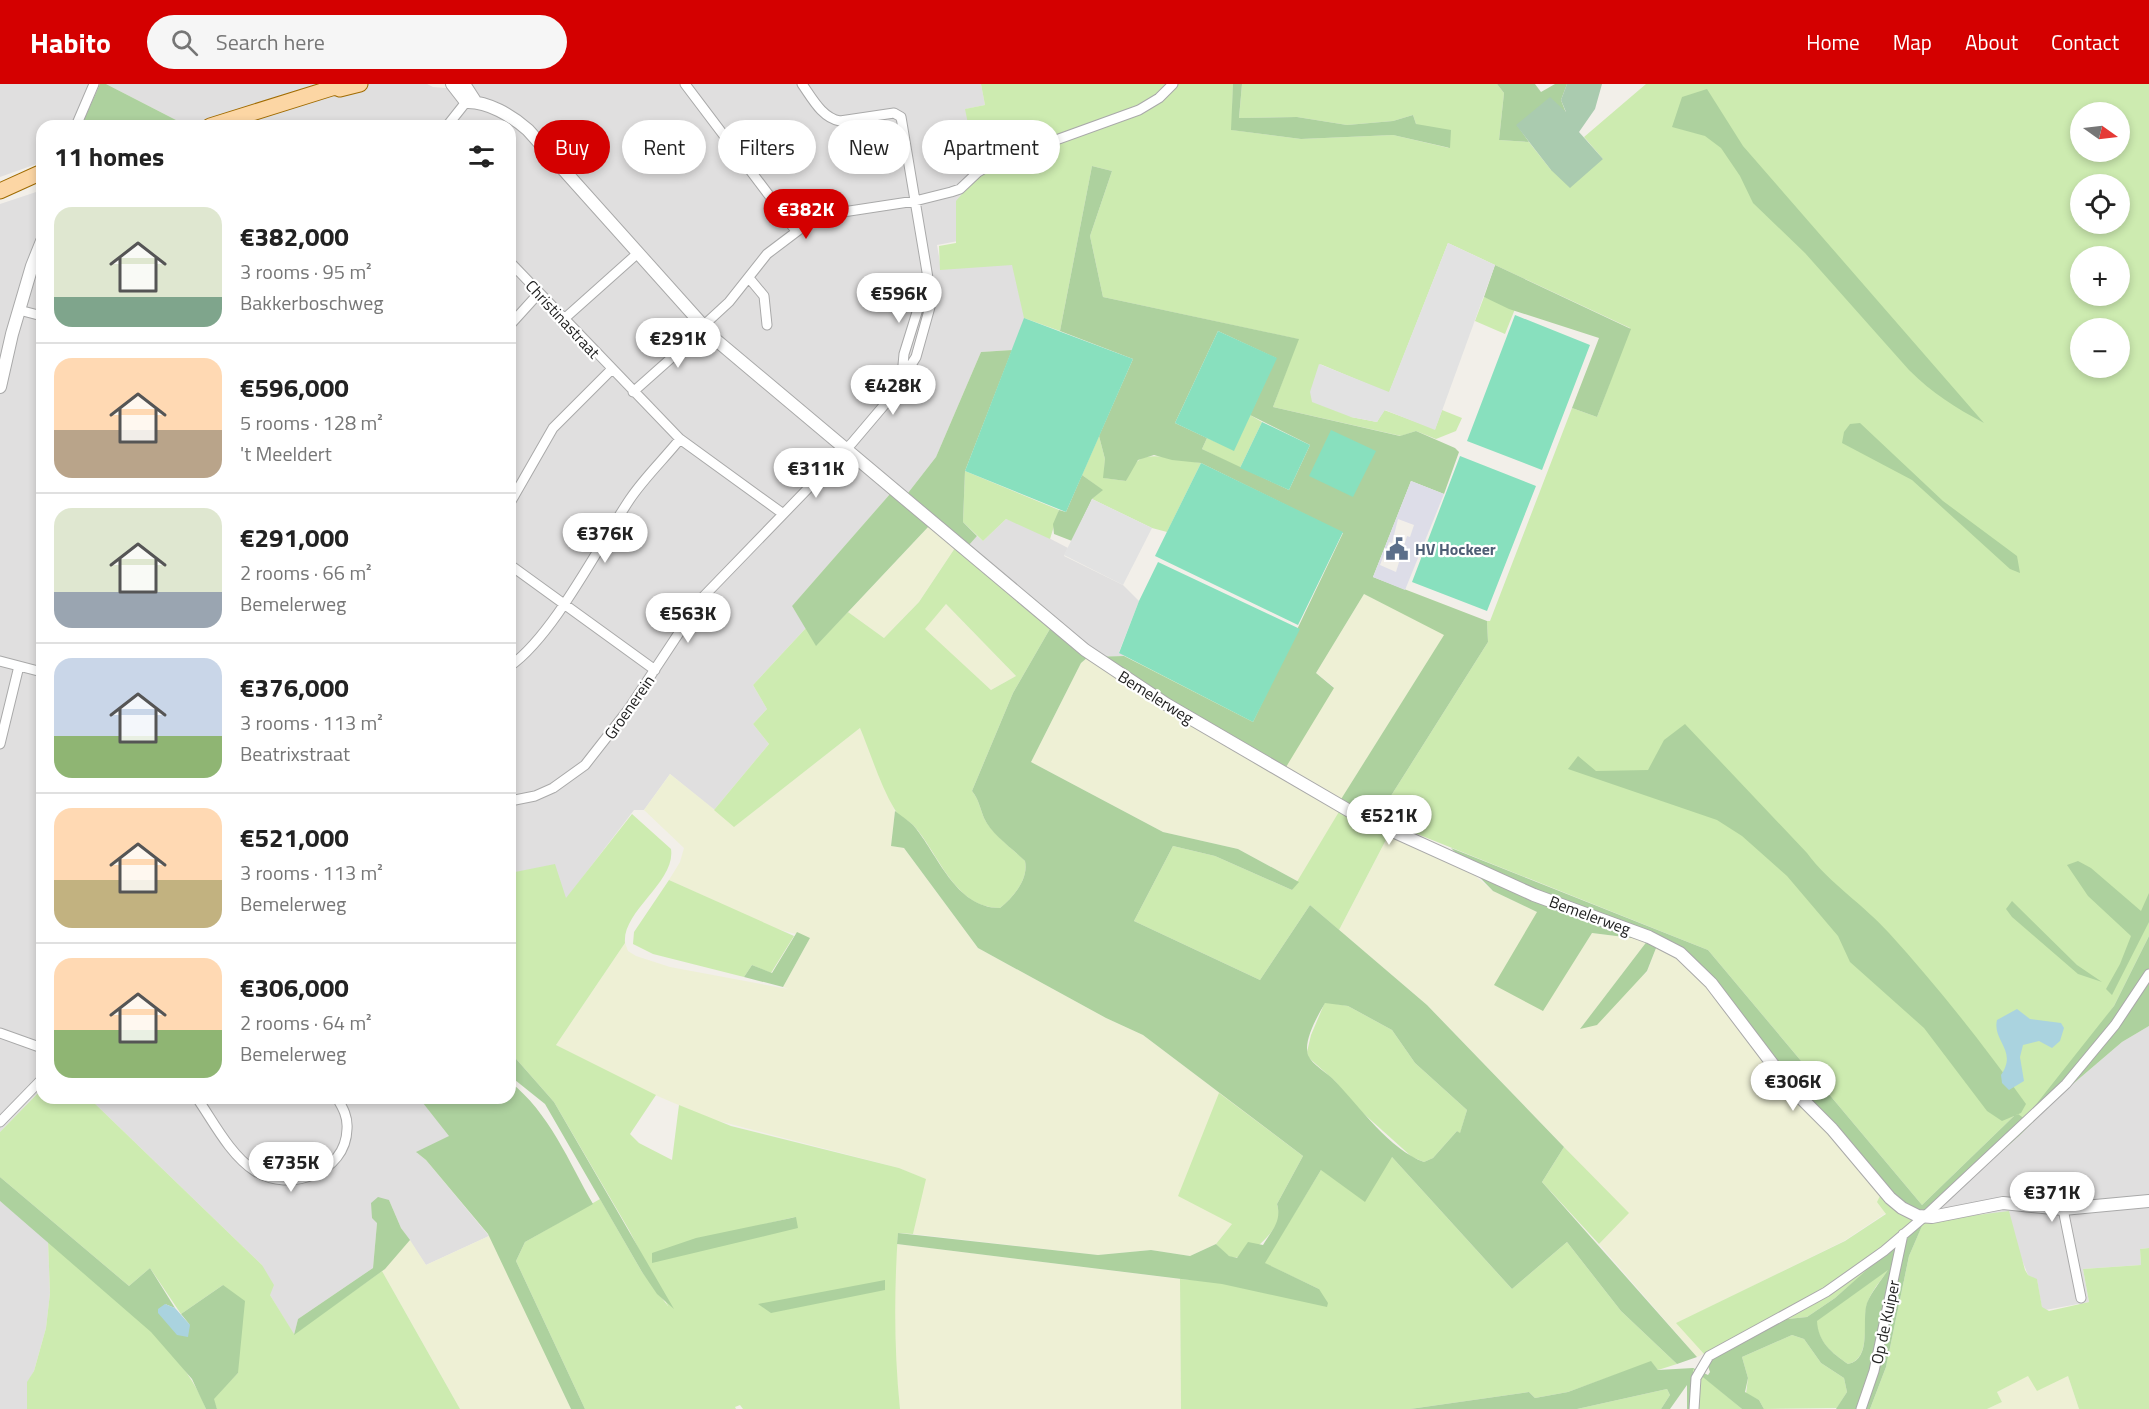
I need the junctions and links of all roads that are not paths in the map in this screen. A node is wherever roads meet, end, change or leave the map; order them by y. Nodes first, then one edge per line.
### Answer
1 (94, 84) edge
2 (360, 84) edge
3 (452, 84) edge
4 (464, 84) edge
5 (685, 84) edge
6 (802, 84) edge
7 (1173, 84) edge
8 (337, 86) edge
9 (471, 100) junction
10 (79, 120) edge
11 (226, 120) edge
12 (453, 120) edge
13 (514, 120) edge
14 (516, 121) edge
15 (36, 174) edge
16 (36, 182) edge
17 (16, 185) junction
18 (0, 191) edge
19 (915, 201) junction
20 (796, 231) junction
21 (638, 253) junction
22 (36, 259) edge
23 (516, 268) edge
24 (749, 278) junction
25 (540, 293) junction
26 (19, 310) junction
27 (36, 314) edge
28 (516, 319) edge
29 (564, 320) junction
30 (767, 325) dead end
31 (704, 327) junction
32 (611, 370) junction
33 (0, 387) edge
34 (633, 392) junction
35 (680, 440) junction
36 (845, 450) junction
37 (516, 493) edge
38 (782, 513) junction
39 (516, 570) edge
40 (563, 605) junction
41 (516, 660) edge
42 (0, 661) edge
43 (19, 666) junction
44 (36, 670) edge
45 (655, 670) junction
46 (0, 744) edge
47 (516, 800) edge
48 (2149, 974) edge
49 (0, 1033) edge
50 (36, 1046) edge
51 (36, 1085) edge
52 (200, 1104) edge
53 (340, 1104) edge
54 (0, 1122) edge
55 (2149, 1201) edge
56 (2063, 1209) junction
57 (1924, 1217) junction
58 (1903, 1234) junction
59 (2081, 1298) dead end
60 (1694, 1409) edge
61 (1861, 1409) edge

1 - 10 street
2 - 8 main road
3 - 9 street, Bemelerweg
4 - 9 street
5 - 20 street
6 - 19 street
7 - 19 street
8 - 11 main road
9 - 12 street
9 - 13 street, Bemelerweg
14 - 21 street, Bemelerweg
15 - 17 main road
16 - 17 main road
17 - 18 main road
19 - 20 street
19 - 36 street, Groenerein
20 - 24 street
21 - 29 street
21 - 31 street, Bemelerweg
22 - 26 street
23 - 25 street, Christinastraat
24 - 30 street
24 - 31 street
25 - 28 street
25 - 29 street, Christinastraat
26 - 27 street
26 - 33 street
29 - 32 street, Christinastraat
31 - 34 street
31 - 36 street, Bemelerweg
32 - 34 street, Christinastraat
32 - 37 street
34 - 35 street, Christinastraat
35 - 38 street, Christinastraat
35 - 40 street
36 - 38 street, Groenerein
36 - 57 street, Bemelerweg
38 - 45 street, Groenerein
39 - 40 street
40 - 41 street
40 - 45 street
42 - 43 street
43 - 44 street
43 - 46 street
45 - 47 street, Groenerein
48 - 57 street
49 - 50 street
51 - 54 street
52 - 53 street
55 - 56 street
56 - 57 street
56 - 59 street
57 - 58 street
58 - 60 street
58 - 61 street, Op de Kuiper

